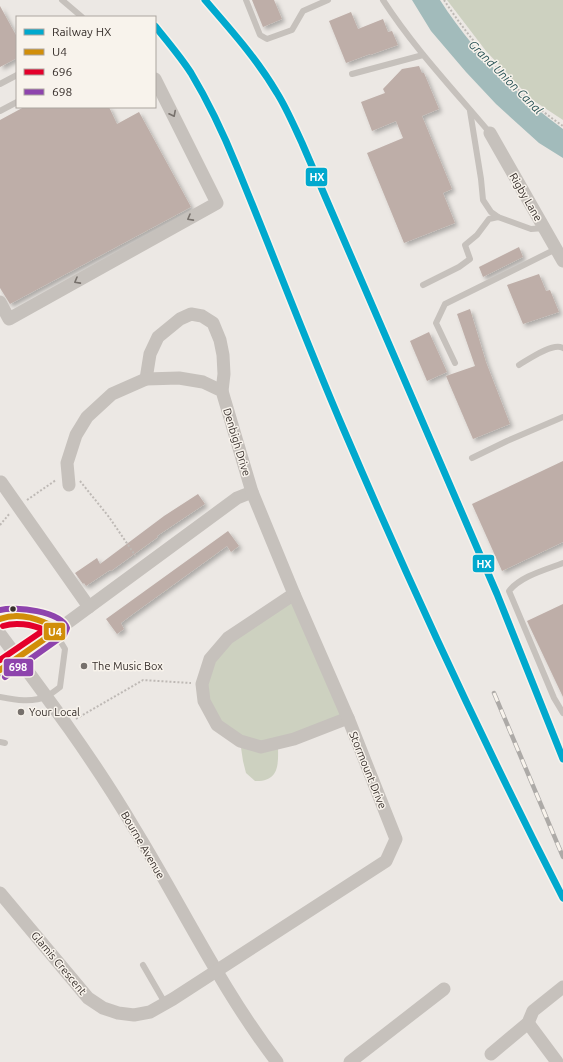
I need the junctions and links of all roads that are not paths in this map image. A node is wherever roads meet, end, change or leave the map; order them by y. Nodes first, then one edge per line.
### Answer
1 (62, 0) edge
2 (246, 0) edge
3 (328, 0) edge
4 (383, 0) edge
5 (81, 16) edge
6 (423, 55) junction
7 (352, 74) dead end
8 (16, 76) edge
9 (156, 81) edge
10 (0, 84) edge
11 (16, 103) edge
12 (0, 111) edge
13 (470, 111) junction
14 (490, 133) joint
15 (498, 217) junction
16 (544, 228) junction
17 (556, 249) junction
18 (563, 262) edge
19 (423, 285) dead end
20 (0, 302) edge
21 (563, 348) edge
22 (455, 363) dead end
23 (519, 364) dead end
24 (146, 379) junction
25 (222, 391) junction
26 (563, 417) edge
27 (472, 458) dead end
28 (1, 482) edge
29 (69, 485) road end
30 (252, 492) junction
31 (563, 563) edge
32 (294, 594) junction
33 (89, 607) junction
34 (0, 619) edge
35 (59, 629) junction
36 (0, 634) edge
37 (18, 658) junction
38 (0, 670) edge
39 (46, 696) junction
40 (0, 697) edge
41 (563, 713) edge
42 (348, 718) junction
43 (0, 893) edge
44 (143, 965) dead end
45 (216, 972) junction
46 (563, 988) edge
47 (444, 990) dead end
48 (165, 1003) junction
49 (528, 1024) junction
50 (491, 1054) dead end
51 (277, 1062) edge
52 (350, 1062) edge
53 (557, 1062) edge

1 - 5 lane
2 - 3 lane
4 - 6 lane
6 - 7 lane
6 - 13 lane
8 - 10 lane
9 -> 20 street
11 - 12 lane
13 - 14 lane
13 - 15 lane
14 - 16 street, Rigby Lane
15 - 16 lane
15 - 19 lane
16 - 17 street, Rigby Lane
17 - 18 street, Rigby Lane
17 - 22 lane
21 - 23 lane
24 - 25 street
24 - 25 street, Denbigh Drive
24 - 29 street
25 - 30 street, Denbigh Drive
26 - 27 lane
28 - 33 street
30 - 32 street, Stormount Drive
30 - 33 street
31 - 41 lane
32 - 42 street, Stormount Drive
32 - 42 street
33 - 35 street
34 - 35 lane
35 - 37 street
35 - 39 lane
36 - 37 street, Bourne Avenue
37 - 38 street
37 - 39 street, Bourne Avenue
39 - 40 lane
39 - 45 street, Bourne Avenue
42 - 45 street, Stormount Drive
43 - 48 street, Glamis Crescent
44 - 48 lane
45 - 48 street, Glamis Crescent
45 - 51 street, Bourne Avenue
46 - 49 street
47 - 52 street
49 - 50 street
49 - 53 street

